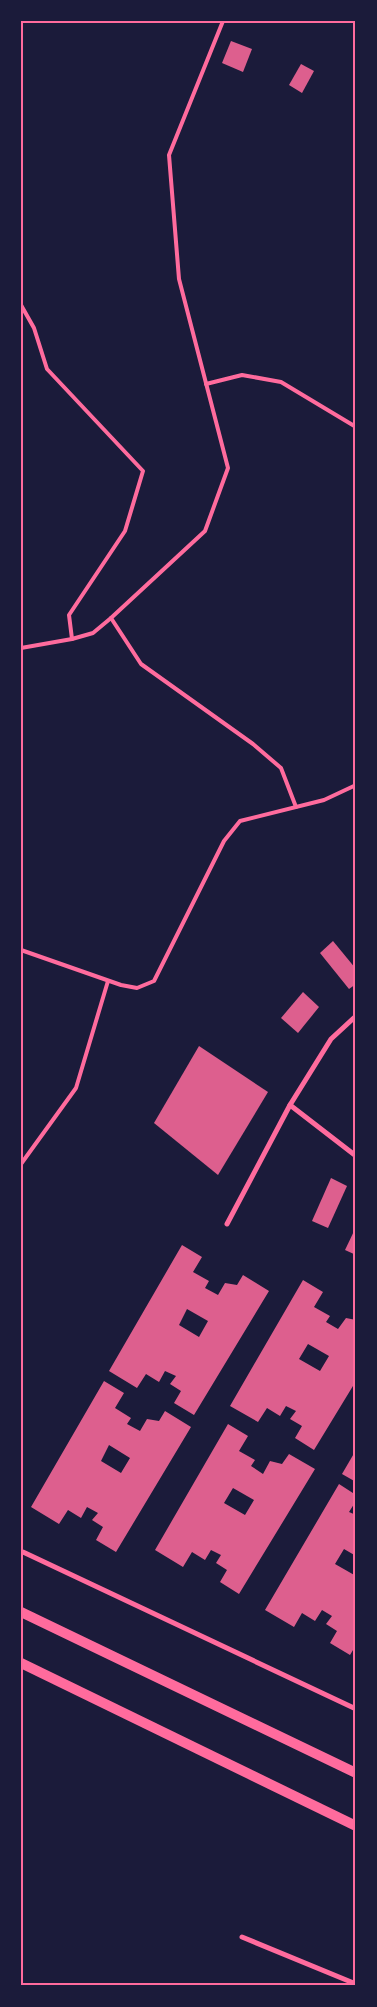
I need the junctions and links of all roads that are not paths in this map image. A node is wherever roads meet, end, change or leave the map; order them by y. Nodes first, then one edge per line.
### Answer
1 (223, 21) edge
2 (21, 305) edge
3 (206, 384) junction
4 (356, 427) edge
5 (111, 618) junction
6 (72, 639) junction
7 (21, 648) edge
8 (356, 785) edge
9 (296, 807) junction
10 (21, 950) edge
11 (108, 981) junction
12 (356, 1016) edge
13 (290, 1105) junction
14 (356, 1156) edge
15 (21, 1164) edge
16 (227, 1224) dead end
17 (23, 1552) dead end
18 (21, 1612) edge
19 (21, 1663) edge
20 (356, 1709) edge
21 (356, 1773) edge
22 (356, 1826) edge
23 (242, 1938) dead end
24 (356, 1984) edge

1 - 3 lane
2 - 6 lane
3 - 4 lane
3 - 5 lane
5 - 6 lane
5 - 9 lane
6 - 7 lane
8 - 9 lane
9 - 11 lane
10 - 11 lane
11 - 15 lane
12 - 13 street
13 - 14 street
13 - 16 street
17 - 20 street
18 - 21 main road
19 - 22 main road
23 - 24 street

